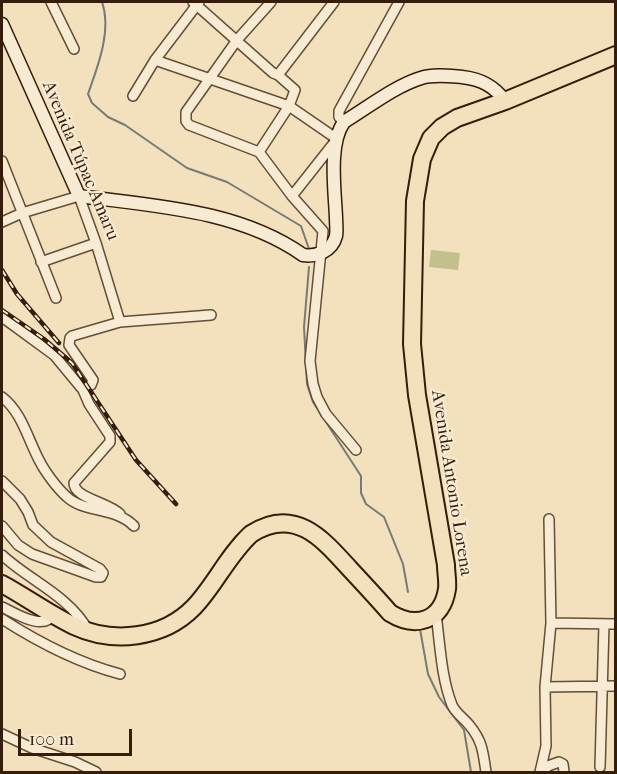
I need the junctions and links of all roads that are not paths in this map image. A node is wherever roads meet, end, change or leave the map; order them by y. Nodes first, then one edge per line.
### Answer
1 (51, 2) edge
2 (196, 2) edge
3 (271, 2) edge
4 (334, 2) edge
5 (399, 2) edge
6 (2, 24) edge
7 (237, 40) junction
8 (74, 49) dead end
9 (615, 55) edge
10 (156, 60) junction
11 (278, 75) junction
12 (209, 78) junction
13 (133, 96) dead end
14 (505, 100) junction
15 (289, 106) junction
16 (344, 122) junction
17 (337, 139) junction
18 (259, 152) junction
19 (2, 161) edge
20 (79, 196) junction
21 (292, 196) junction
22 (22, 213) junction
23 (2, 222) edge
24 (96, 243) junction
25 (320, 254) junction
26 (41, 262) junction
27 (56, 298) dead end
28 (211, 315) dead end
29 (2, 317) edge
30 (119, 318) junction
31 (83, 390) junction
32 (2, 397) edge
33 (356, 450) dead end
34 (2, 481) edge
35 (120, 516) junction
36 (549, 519) dead end
37 (2, 526) edge
38 (134, 526) dead end
39 (2, 555) edge
40 (2, 584) edge
41 (2, 607) edge
42 (436, 614) junction
43 (54, 615) junction
44 (2, 619) edge
45 (551, 623) junction
46 (604, 624) junction
47 (615, 624) edge
48 (90, 632) junction
49 (120, 674) dead end
50 (601, 686) junction
51 (615, 686) edge
52 (545, 687) junction
53 (2, 734) edge
54 (600, 770) edge
55 (96, 772) edge
56 (486, 772) edge
57 (541, 772) edge
58 (564, 772) edge
59 (590, 772) edge

1 - 8 street
2 - 7 street
2 - 10 street
3 - 7 street
4 - 11 street
5 - 16 street
6 - 20 street, Avenida Túpac Amaru
7 - 11 street
7 - 12 street
9 - 14 highway, Avenida Antonio Lorena
10 - 12 street
10 - 13 street
11 - 15 street
12 - 15 street
12 - 18 street
14 - 16 street
14 - 42 highway, Avenida Antonio Lorena
15 - 17 street
15 - 18 street
16 - 17 street
17 - 21 street
17 - 25 street
18 - 21 street
19 - 22 street
20 - 22 street
20 - 24 street, Avenida Túpac Amaru
20 - 25 street
21 - 25 street
22 - 23 street
22 - 26 street
24 - 26 street
24 - 30 street, Avenida Túpac Amaru
25 - 33 street
26 - 27 street
28 - 30 street
29 - 31 street
30 - 31 street
31 - 35 street
32 - 35 street
34 - 37 street
35 - 38 street
36 - 45 street
39 - 48 street
40 - 43 highway
41 - 43 street
42 - 48 highway
42 - 56 street
43 - 48 highway
44 - 49 street
45 - 46 street
45 - 52 street
46 - 47 street
46 - 50 street
50 - 51 street
50 - 52 street
50 - 54 street
52 - 57 street
53 - 55 street
54 - 59 street
57 - 58 street

